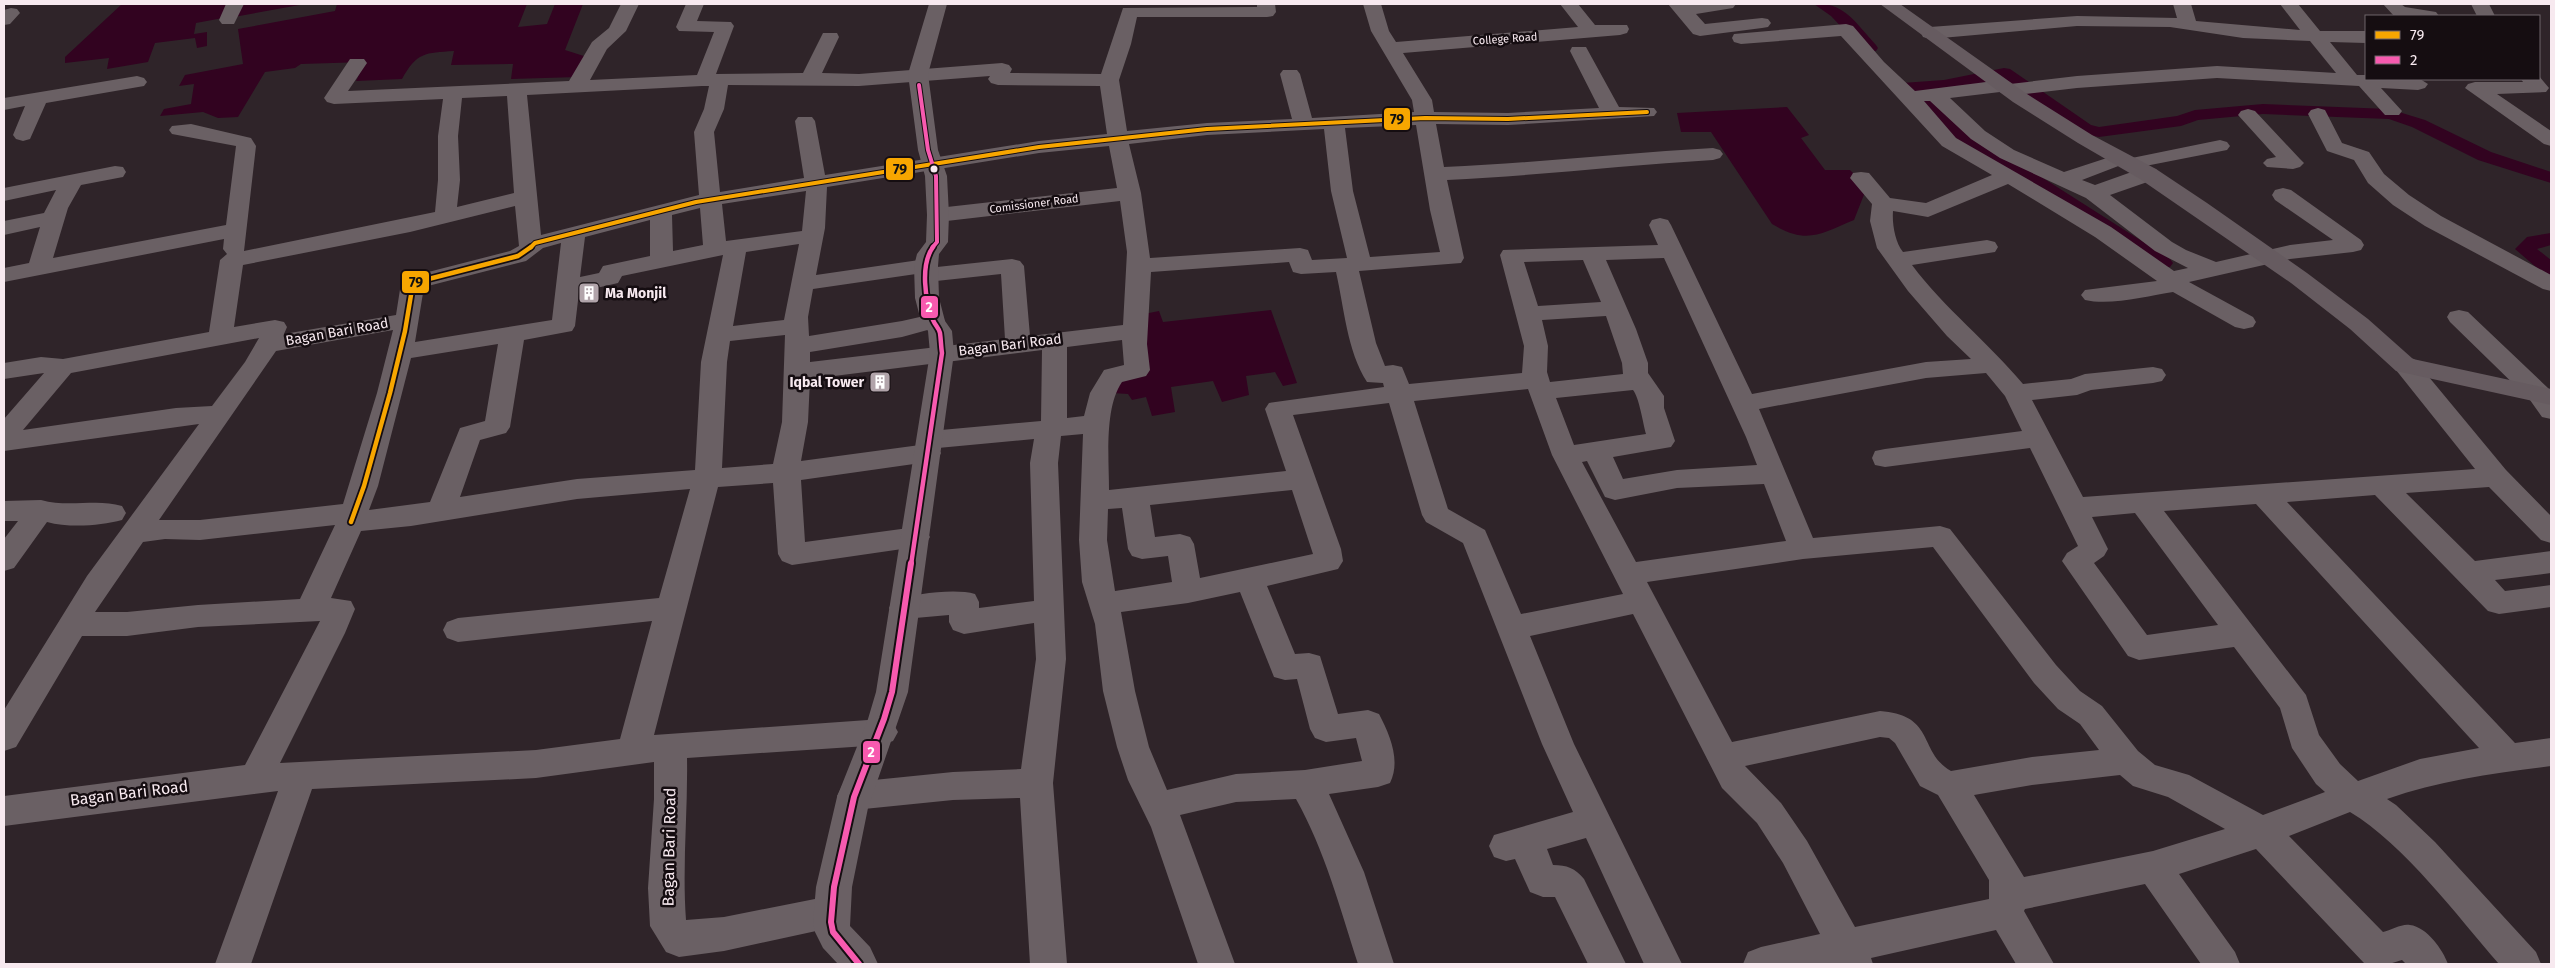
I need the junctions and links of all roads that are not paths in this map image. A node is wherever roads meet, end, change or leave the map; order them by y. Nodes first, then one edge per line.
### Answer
1 (630, 4) edge
2 (696, 4) edge
3 (938, 4) edge
4 (1266, 4) edge
5 (1372, 4) edge
6 (1569, 4) edge
7 (1727, 4) edge
8 (1889, 4) edge
9 (2182, 4) edge
10 (2289, 4) edge
11 (2392, 4) edge
12 (2059, 6) dead end
13 (1681, 8) edge
14 (2422, 15) edge
15 (1833, 18) dead end
16 (2078, 21) junction
17 (2188, 26) junction
18 (1620, 29) dead end
19 (1591, 32) junction
20 (1930, 33) junction
21 (2315, 36) junction
22 (830, 37) dead end
23 (2365, 37) edge
24 (1741, 38) dead end
25 (1391, 48) junction
26 (1579, 51) dead end
27 (357, 63) dead end
28 (918, 74) junction
29 (1290, 74) dead end
30 (712, 80) junction
31 (809, 80) junction
32 (1109, 80) junction
33 (2532, 80) edge
34 (137, 82) dead end
35 (2360, 83) junction
36 (2418, 84) dead end
37 (2011, 86) junction
38 (575, 87) junction
39 (519, 89) junction
40 (454, 94) junction
41 (1934, 94) junction
42 (1909, 97) junction
43 (38, 99) junction
44 (4, 104) edge
45 (2392, 111) dead end
46 (1647, 112) dead end
47 (1612, 114) junction
48 (2318, 114) dead end
49 (2248, 115) dead end
50 (1425, 118) junction
51 (806, 121) dead end
52 (1334, 124) junction
53 (1304, 125) junction
54 (179, 130) dead end
55 (23, 135) dead end
56 (1118, 138) junction
57 (2551, 140) edge
58 (2220, 146) dead end
59 (1713, 154) dead end
60 (2274, 163) dead end
61 (933, 164) junction
62 (2130, 166) junction
63 (115, 172) dead end
64 (1435, 174) junction
65 (2009, 176) junction
66 (1861, 178) dead end
67 (2064, 179) junction
68 (73, 180) junction
69 (815, 182) junction
70 (1130, 193) junction
71 (2094, 193) junction
72 (4, 194) edge
73 (2283, 195) dead end
74 (526, 197) junction
75 (709, 200) junction
76 (1883, 203) junction
77 (660, 210) junction
78 (938, 215) junction
79 (446, 216) junction
80 (53, 218) junction
81 (1660, 225) dead end
82 (4, 228) edge
83 (236, 230) junction
84 (574, 233) junction
85 (812, 236) junction
86 (531, 245) junction
87 (726, 248) junction
88 (1987, 248) dead end
89 (1672, 251) junction
90 (1592, 253) junction
91 (2267, 256) junction
92 (232, 260) junction
93 (1896, 260) junction
94 (662, 262) junction
95 (1353, 264) junction
96 (1140, 266) junction
97 (39, 268) junction
98 (2212, 268) junction
99 (926, 271) junction
100 (4, 275) edge
101 (2174, 282) junction
102 (802, 284) junction
103 (2551, 284) edge
104 (567, 287) junction
105 (2093, 295) dead end
106 (1616, 308) junction
107 (1528, 314) junction
108 (2459, 317) dead end
109 (407, 320) junction
110 (933, 321) junction
111 (2244, 322) dead end
112 (1134, 331) junction
113 (512, 335) junction
114 (719, 336) junction
115 (797, 336) junction
116 (220, 337) junction
117 (1055, 339) junction
118 (1018, 343) junction
119 (268, 345) junction
120 (400, 352) junction
121 (942, 353) junction
122 (1993, 365) junction
123 (2405, 365) junction
124 (63, 367) junction
125 (4, 371) edge
126 (797, 372) junction
127 (2153, 375) dead end
128 (1639, 381) junction
129 (1539, 386) junction
130 (2016, 393) junction
131 (1398, 394) junction
132 (2547, 400) edge
133 (1743, 404) junction
134 (218, 414) junction
135 (1097, 424) junction
136 (1051, 429) junction
137 (2040, 438) junction
138 (4, 440) edge
139 (929, 447) junction
140 (1596, 451) junction
141 (1565, 455) junction
142 (1885, 458) dead end
143 (786, 472) junction
144 (1774, 474) junction
145 (2496, 477) junction
146 (708, 478) junction
147 (1302, 479) junction
148 (2382, 486) junction
149 (2262, 493) junction
150 (1135, 497) junction
151 (1094, 501) junction
152 (2142, 503) junction
153 (2074, 508) junction
154 (41, 510) junction
155 (441, 510) junction
156 (4, 511) edge
157 (112, 512) dead end
158 (353, 518) junction
159 (134, 533) junction
160 (2551, 533) edge
161 (916, 537) junction
162 (1803, 549) junction
163 (4, 560) edge
164 (2551, 562) edge
165 (2469, 573) junction
166 (1629, 574) junction
167 (1250, 580) junction
168 (1188, 592) junction
169 (2551, 596) edge
170 (1643, 601) junction
171 (1104, 604) junction
172 (672, 608) junction
173 (904, 608) junction
174 (310, 610) junction
175 (1049, 610) junction
176 (72, 624) junction
177 (1511, 628) junction
178 (458, 630) dead end
179 (2242, 634) junction
180 (882, 732) junction
181 (4, 738) edge
182 (670, 747) junction
183 (633, 751) junction
184 (2551, 752) edge
185 (1723, 757) junction
186 (2508, 758) junction
187 (2126, 761) junction
188 (300, 776) junction
189 (255, 778) junction
190 (1036, 783) junction
191 (1304, 784) junction
192 (1950, 785) junction
193 (854, 796) junction
194 (2352, 796) junction
195 (1158, 806) junction
196 (4, 811) edge
197 (1595, 821) junction
198 (2262, 832) junction
199 (2153, 867) junction
200 (830, 912) junction
201 (2005, 912) junction
202 (1849, 955) edge
203 (233, 964) edge
204 (859, 964) edge
205 (1050, 964) edge
206 (1216, 964) edge
207 (1376, 964) edge
208 (1607, 964) edge
209 (1663, 964) edge
210 (1761, 964) edge
211 (2036, 964) edge
212 (2222, 964) edge
213 (2430, 964) edge
214 (2523, 964) edge

1 - 38 street
2 - 30 street
3 - 28 street
4 - 32 street
5 - 25 street
6 - 19 street
7 - 13 street
8 - 20 main road
9 - 17 street
10 - 21 street
11 - 14 street
12 - 16 street
13 - 15 street
16 - 17 street
16 - 20 street
17 - 21 street
18 - 19 street, College Road
19 - 25 street, College Road
20 - 37 main road
21 - 23 street
21 - 35 street
22 - 31 street
24 - 42 street
25 - 50 street
26 - 47 street
27 - 40 street
28 - 31 street
28 - 32 street
28 - 61 street
29 - 53 street
30 - 31 street
30 - 38 street
30 - 75 street
32 - 56 street
33 - 57 street
34 - 43 street
35 - 36 street
35 - 37 street
35 - 45 street
37 - 41 street
37 - 62 main road
38 - 39 street
39 - 40 street
39 - 74 street
40 - 79 street
41 - 42 street
41 - 67 street
42 - 65 street
43 - 44 street
43 - 55 street
46 - 47 street
47 - 50 street
48 - 103 street
49 - 60 street
50 - 52 street
50 - 64 street
51 - 69 street
52 - 53 street
52 - 95 street
53 - 56 street
54 - 83 street
56 - 61 street
56 - 70 street
58 - 62 street
59 - 64 street
61 - 69 street
61 - 78 street
62 - 67 street
62 - 71 street
62 - 91 main road
63 - 68 street
64 - 95 street
65 - 76 street
65 - 101 street
66 - 76 street
67 - 71 street
68 - 72 street
68 - 80 street
69 - 75 street
69 - 85 street
70 - 78 street, Comissioner Road
70 - 96 street
71 - 98 street
73 - 91 street
74 - 79 street
74 - 86 street
75 - 77 street
75 - 87 street
76 - 93 street
77 - 84 street
77 - 94 street
78 - 99 street
79 - 92 street
80 - 82 street
80 - 97 street
81 - 89 street
83 - 92 street
83 - 97 street
84 - 86 street
84 - 104 street
85 - 87 street
85 - 102 street
86 - 109 street
87 - 94 street
87 - 114 street
88 - 93 street
89 - 90 street
89 - 133 street
90 - 106 street
90 - 107 street
91 - 98 street
91 - 123 main road
92 - 116 street
93 - 122 street
94 - 104 street
95 - 96 street
95 - 131 street
96 - 112 street
97 - 100 street
98 - 101 street
99 - 102 street
99 - 110 street
99 - 118 street
101 - 105 street
101 - 111 street
102 - 115 street
104 - 113 street
106 - 107 street
106 - 128 street
107 - 129 street
108 - 132 street
109 - 119 street, Bagan Bari Road
109 - 120 street
110 - 115 street
110 - 121 street
112 - 117 street, Bagan Bari Road
112 - 135 street
113 - 120 street
113 - 155 street
114 - 115 street
114 - 146 street
115 - 126 street
116 - 119 street
116 - 124 street
117 - 118 street, Bagan Bari Road
117 - 136 street
118 - 121 street, Bagan Bari Road
119 - 134 street
120 - 158 street
121 - 126 street, Bagan Bari Road
121 - 139 street
122 - 130 street
122 - 133 street
123 - 132 main road
123 - 145 street
124 - 125 street
124 - 138 street
126 - 143 street
127 - 130 street
128 - 129 street
128 - 140 street
129 - 131 street
129 - 141 street
130 - 137 street
131 - 147 street
131 - 177 street
133 - 144 street
134 - 138 street
134 - 159 street
135 - 136 street
135 - 151 street
136 - 139 street
136 - 175 street
137 - 142 street
137 - 153 street
139 - 143 street
139 - 161 street
140 - 141 street
140 - 144 street
141 - 166 street
143 - 146 street
143 - 161 street
144 - 162 street
145 - 148 street
145 - 160 street
146 - 155 street
146 - 172 street
147 - 150 street
147 - 167 street
148 - 149 street
148 - 165 street
149 - 152 street
149 - 186 street
150 - 151 street
150 - 168 street
151 - 171 street
152 - 153 street
152 - 179 street
153 - 179 street
154 - 156 street
154 - 157 street
154 - 163 street
155 - 158 street
158 - 159 street
158 - 174 street
159 - 176 street
161 - 173 street
162 - 166 street
162 - 187 street
164 - 165 street
165 - 169 street
166 - 170 street
167 - 168 street
167 - 191 street
168 - 171 street
170 - 177 street
170 - 185 street
171 - 195 street
172 - 178 street
172 - 183 street
173 - 175 street
173 - 180 street
174 - 176 street
174 - 189 street
175 - 190 street
176 - 181 street
177 - 197 street
179 - 194 street
180 - 182 street, Bagan Bari Road
180 - 193 street
182 - 183 street, Bagan Bari Road
182 - 200 street, Bagan Bari Road
183 - 188 street, Bagan Bari Road
184 - 186 street
185 - 192 street
185 - 202 street
186 - 194 street
187 - 192 street
187 - 198 street
188 - 189 street, Bagan Bari Road
188 - 203 street
189 - 196 street, Bagan Bari Road
190 - 193 street
190 - 205 street
191 - 195 street
191 - 207 street
192 - 201 street
193 - 200 street
194 - 198 street
194 - 214 street
195 - 206 street
197 - 208 street
197 - 209 street
198 - 199 street
198 - 213 street
199 - 201 street
199 - 212 street
200 - 204 street
201 - 202 street
201 - 211 street
202 - 210 street

